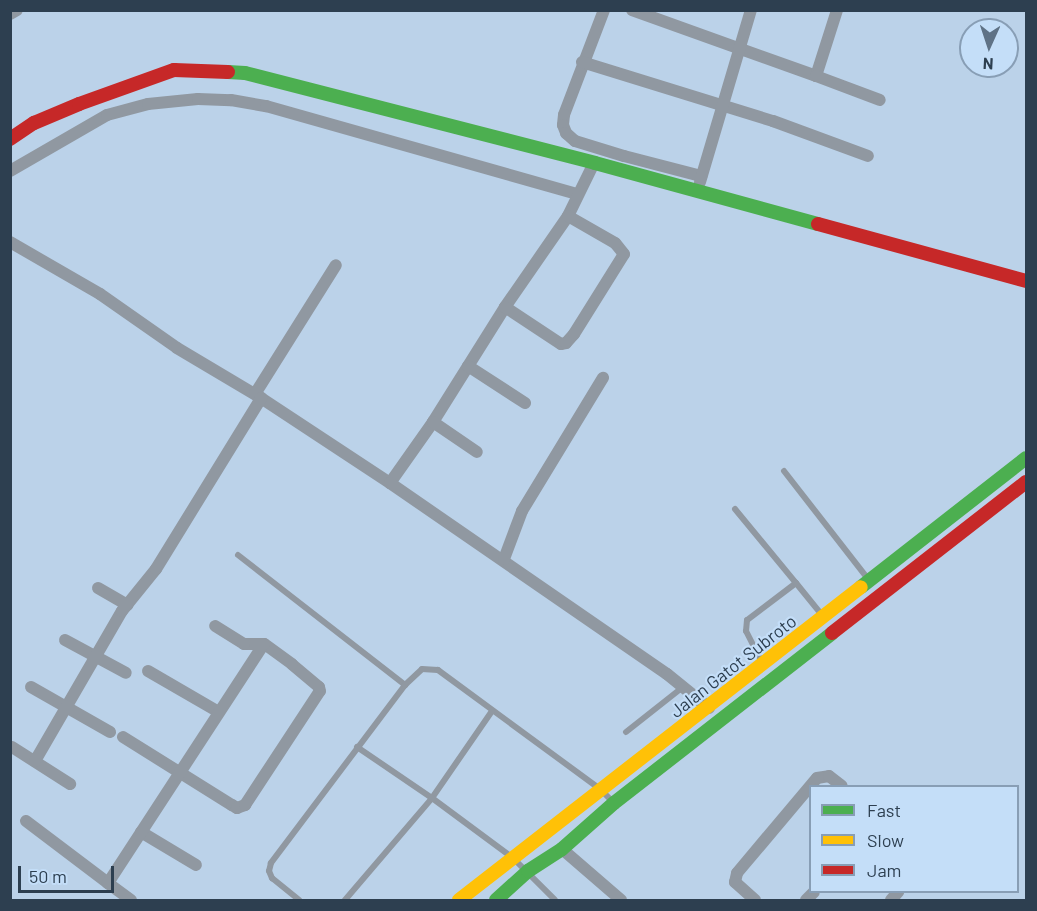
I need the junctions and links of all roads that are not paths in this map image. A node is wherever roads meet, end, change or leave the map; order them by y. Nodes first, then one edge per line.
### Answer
1 (17, 10) edge
2 (604, 10) edge
3 (632, 10) edge
4 (751, 10) edge
5 (837, 10) edge
6 (10, 14) edge
7 (738, 49) junction
8 (582, 62) junction
9 (816, 76) junction
10 (880, 100) dead end
11 (721, 106) junction
12 (10, 139) edge
13 (867, 156) dead end
14 (594, 165) junction
15 (10, 171) edge
16 (701, 176) junction
17 (579, 192) junction
18 (698, 192) junction
19 (568, 216) junction
20 (10, 242) edge
21 (336, 265) dead end
22 (1026, 280) edge
23 (505, 307) junction
24 (468, 366) junction
25 (603, 378) dead end
26 (258, 396) junction
27 (525, 403) dead end
28 (433, 422) junction
29 (477, 452) dead end
30 (1026, 458) edge
31 (784, 471) dead end
32 (1026, 482) edge
33 (390, 483) junction
34 (735, 509) dead end
35 (238, 555) dead end
36 (504, 559) junction
37 (870, 582) junction
38 (796, 583) junction
39 (98, 588) dead end
40 (127, 605) junction
41 (824, 618) junction
42 (215, 626) dead end
43 (65, 640) dead end
44 (264, 644) junction
45 (96, 657) junction
46 (764, 665) junction
47 (148, 671) dead end
48 (126, 673) dead end
49 (405, 685) junction
50 (31, 687) dead end
51 (683, 687) junction
52 (67, 707) junction
53 (709, 708) junction
54 (218, 711) junction
55 (492, 711) junction
56 (110, 732) dead end
57 (626, 732) dead end
58 (123, 737) dead end
59 (12, 747) edge
60 (357, 747) junction
61 (35, 761) junction
62 (181, 774) junction
63 (70, 784) dead end
64 (811, 785) edge
65 (841, 785) edge
66 (809, 788) edge
67 (600, 789) junction
68 (432, 798) junction
69 (614, 803) junction
70 (26, 821) dead end
71 (141, 832) junction
72 (562, 849) junction
73 (513, 858) junction
74 (196, 865) dead end
75 (528, 871) junction
76 (108, 883) junction
77 (131, 900) edge
78 (299, 900) edge
79 (345, 900) edge
80 (459, 900) edge
81 (496, 900) edge
82 (555, 900) edge
83 (621, 900) edge
84 (755, 900) edge

1 - 6 street
2 - 8 street
3 - 7 street
4 - 7 street
5 - 9 street
7 - 9 street
7 - 11 street
8 - 11 street
8 - 16 street
9 - 10 street
11 - 13 street
11 - 16 street
12 - 14 street
14 - 17 street
14 - 18 street
15 - 17 street
16 - 18 street
17 - 19 street
18 - 22 street
19 - 23 street
19 - 23 street
20 - 26 street
21 - 26 street
23 - 24 street
24 - 27 street
24 - 28 street
25 - 36 street
26 - 33 street
26 - 40 street
28 - 29 street
28 - 33 street
30 - 37 street, Jalan Gatot Subroto
31 - 37 lane
32 - 69 street, Jalan Gatot Subroto
33 - 36 street
34 - 38 lane
35 - 49 lane
36 - 51 street
37 - 41 street, Jalan Gatot Subroto
38 - 41 lane
38 - 46 lane
39 - 40 street
40 - 45 street
41 - 46 street, Jalan Gatot Subroto
42 - 44 street
43 - 45 street
44 - 54 street
44 - 62 street
45 - 48 street
45 - 52 street
46 - 53 street, Jalan Gatot Subroto
47 - 54 street
49 - 55 lane
49 - 60 lane
50 - 52 street
51 - 53 street
51 - 57 lane
52 - 56 street
52 - 61 street
53 - 67 street, Jalan Gatot Subroto
54 - 62 street
55 - 67 lane
55 - 68 lane
58 - 62 street
59 - 61 street
60 - 68 lane
60 - 78 lane
61 - 63 street
62 - 71 street
64 - 65 street
66 - 84 street
67 - 69 lane
67 - 73 street, Jalan Gatot Subroto
68 - 73 lane
68 - 79 lane
69 - 72 street, Jalan Gatot Subroto
70 - 76 street
71 - 74 street
71 - 76 street
72 - 75 street, Jalan Gatot Subroto
72 - 83 street
73 - 75 lane
73 - 80 street, Jalan Gatot Subroto
75 - 81 street, Jalan Gatot Subroto
75 - 82 lane
76 - 77 street

